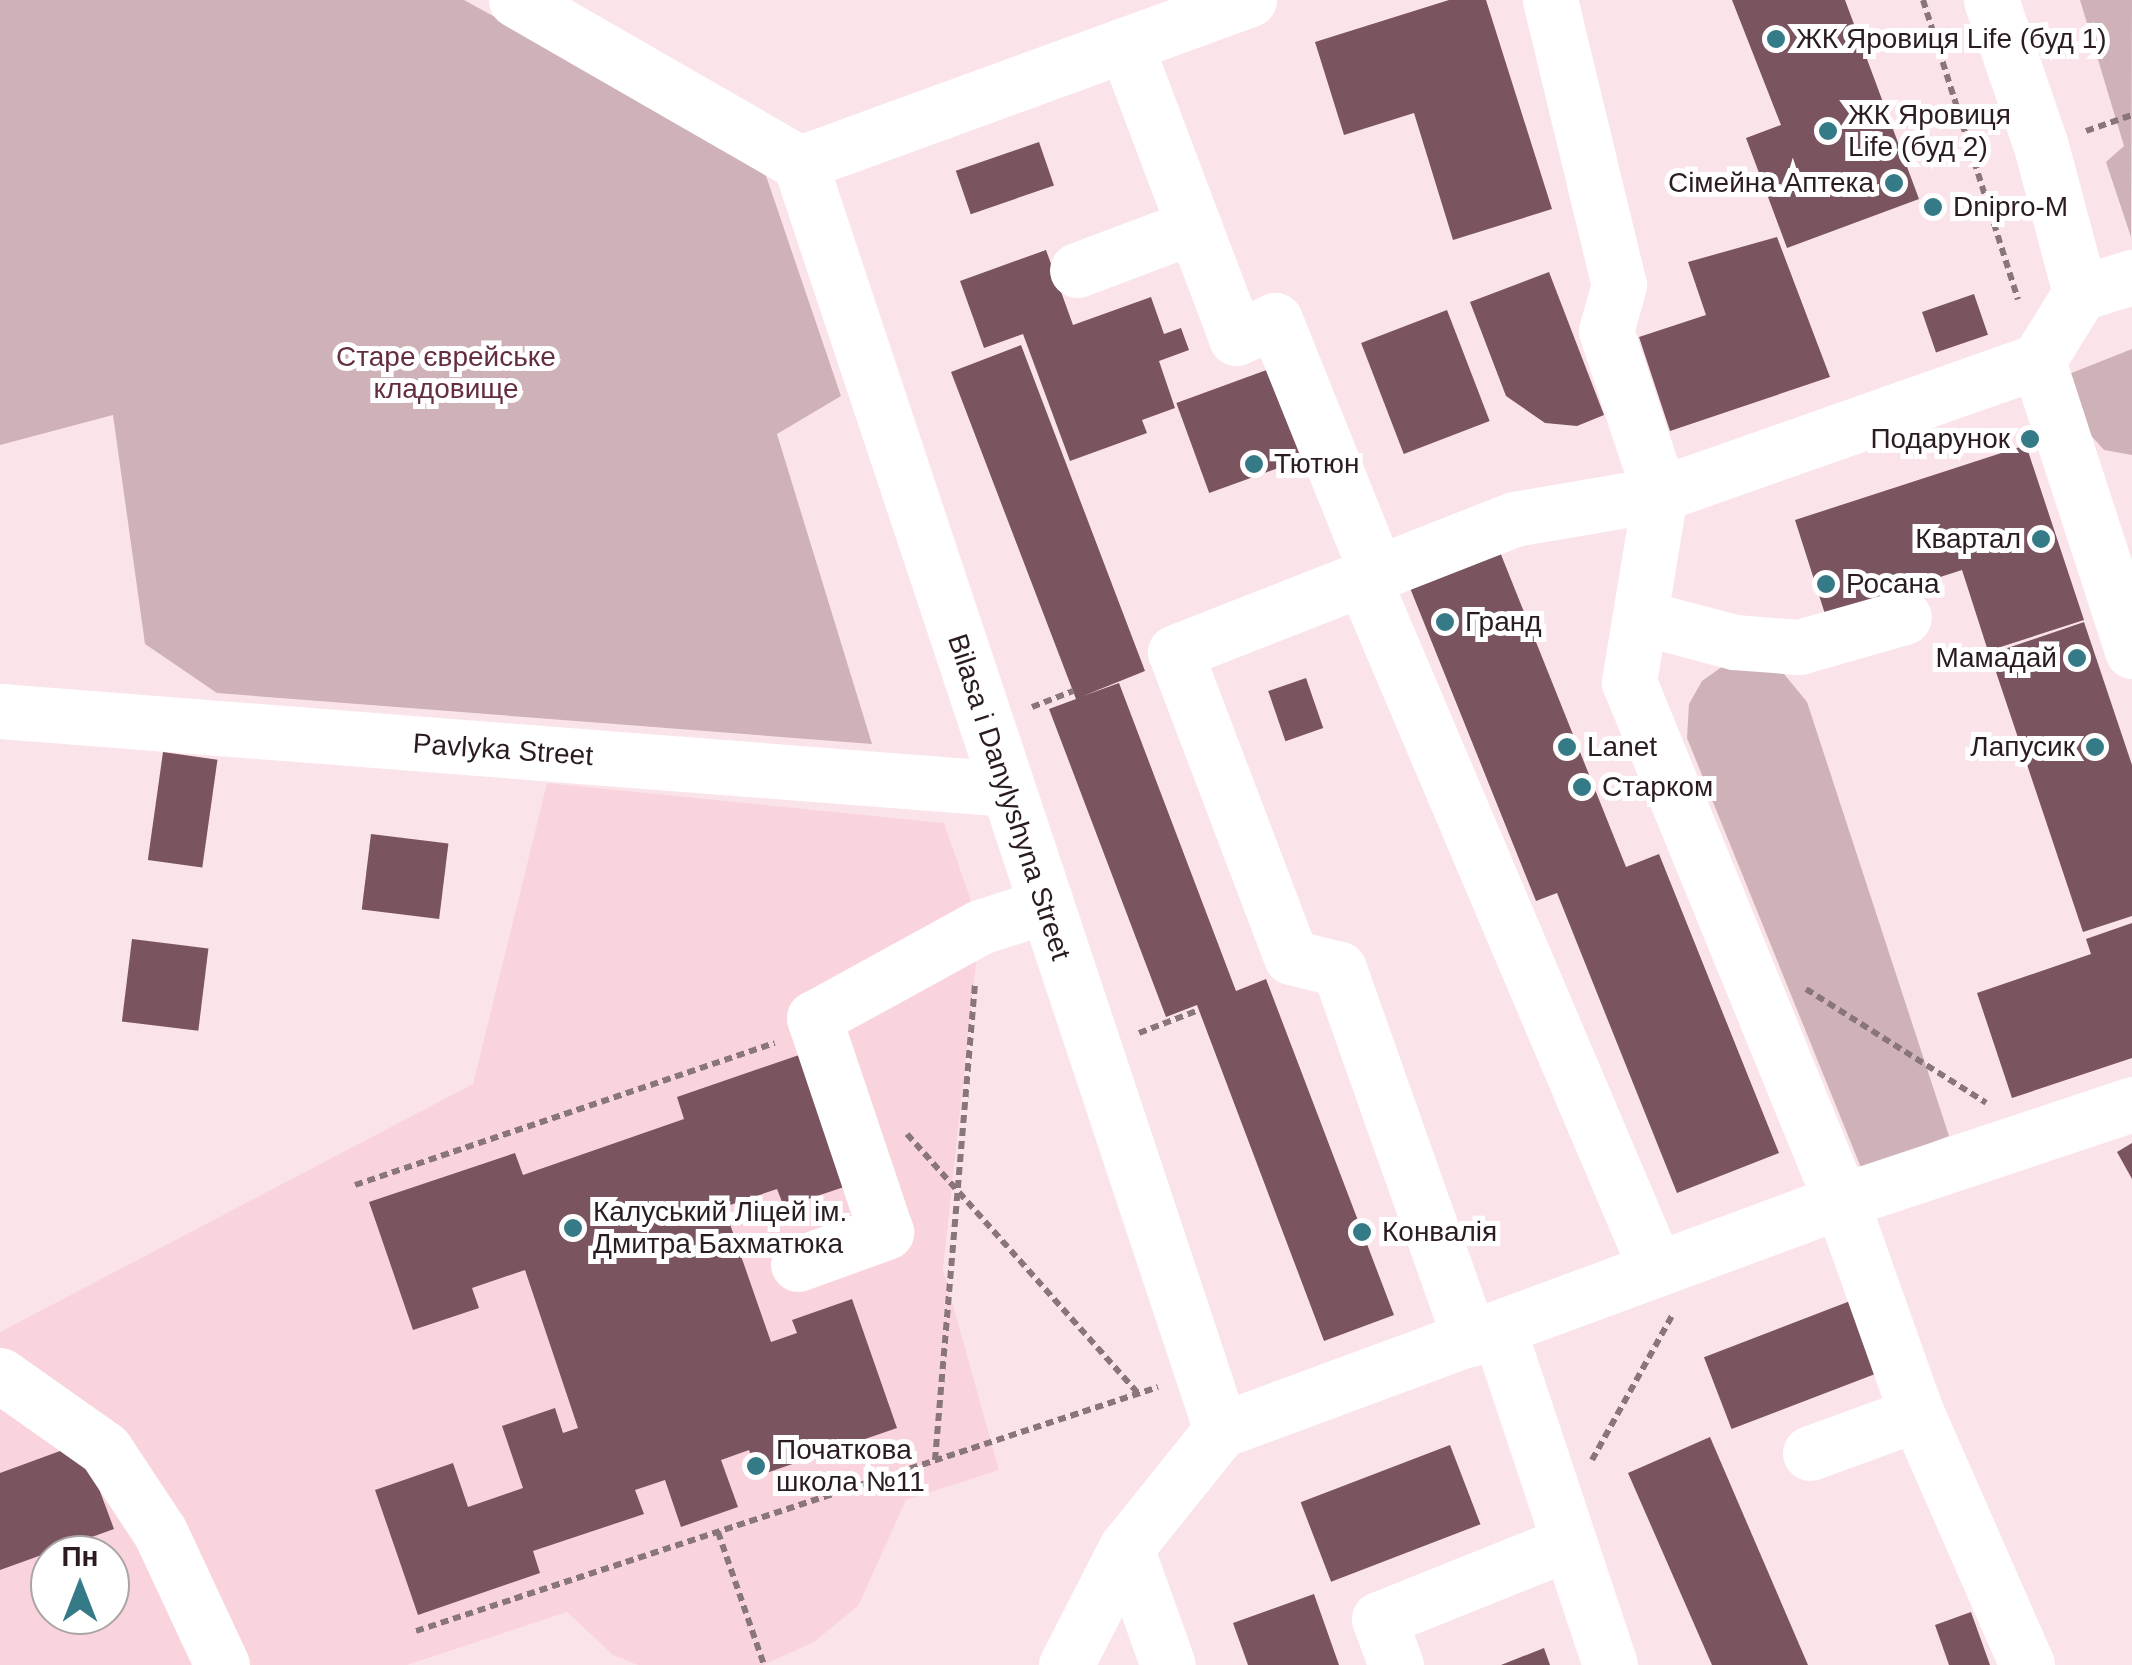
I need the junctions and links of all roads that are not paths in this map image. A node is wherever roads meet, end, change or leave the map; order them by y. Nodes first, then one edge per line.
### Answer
1 (1249, 0) edge
2 (1550, 0) edge
3 (1991, 0) edge
4 (542, 7) edge
5 (1127, 49) junction
6 (800, 163) junction
7 (1194, 226) junction
8 (1077, 270) dead end
9 (2132, 277) edge
10 (2080, 293) junction
11 (2038, 362) junction
12 (1660, 494) junction
13 (1370, 578) junction
14 (1640, 617) junction
15 (1904, 617) dead end
16 (2132, 651) edge
17 (0, 712) edge
18 (1006, 789) junction
19 (1045, 906) junction
20 (2132, 1104) edge
21 (1841, 1201) junction
22 (798, 1264) dead end
23 (1656, 1268) junction
24 (1484, 1333) junction
25 (0, 1375) edge
26 (1917, 1414) junction
27 (1221, 1430) junction
28 (1810, 1452) dead end
29 (1564, 1530) junction
30 (1126, 1548) junction
31 (222, 1665) edge
32 (1066, 1665) edge
33 (1168, 1665) edge
34 (1396, 1665) edge
35 (1610, 1665) edge
36 (2026, 1665) edge

1 - 5 street
2 - 12 street
3 - 10 street
4 - 6 street
5 - 6 street
5 - 7 street
6 - 18 street, Bilasa i Danylyshyna Street
7 - 8 street
7 - 13 street
9 - 10 street
10 - 11 street
11 - 12 street
11 - 16 street
12 - 13 street
12 - 14 street
13 - 23 street
13 - 24 street
14 - 15 street
14 - 21 street
17 - 18 street, Pavlyka Street
18 - 19 street, Bilasa i Danylyshyna Street
19 - 22 street
19 - 27 street, Bilasa i Danylyshyna Street
20 - 21 street
21 - 23 street
21 - 26 street
23 - 24 street
24 - 27 street
24 - 29 street
25 - 31 street
26 - 28 street
26 - 36 street
27 - 30 street
29 - 34 street
29 - 35 street
30 - 32 street
30 - 33 street

